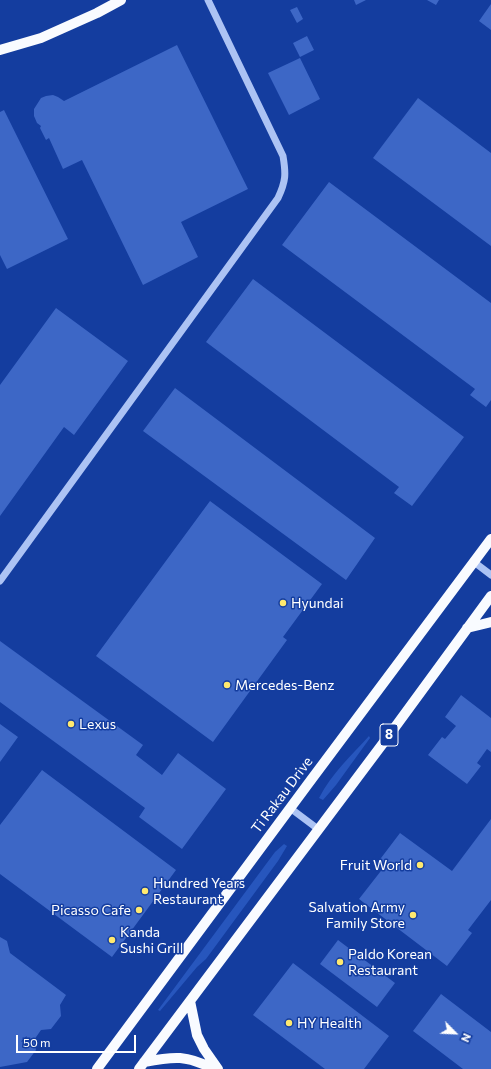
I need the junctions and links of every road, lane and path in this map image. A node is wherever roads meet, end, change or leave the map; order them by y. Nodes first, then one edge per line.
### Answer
1 (122, 0) edge
2 (208, 0) edge
3 (0, 50) edge
4 (491, 539) edge
5 (474, 562) junction
6 (491, 575) edge
7 (0, 581) edge
8 (491, 596) edge
9 (491, 622) edge
10 (467, 628) junction
11 (290, 808) junction
12 (318, 829) junction
13 (190, 1001) junction
14 (142, 1065) edge
15 (97, 1069) edge
16 (214, 1069) edge
17 (218, 1069) edge

1 - 3 main road
2 - 7 street
4 - 5 main road, Ti Rakau Drive
5 - 6 street
5 - 11 main road, Ti Rakau Drive
8 - 10 main road, 8
9 - 10 main road
10 - 12 main road, 8
11 - 12 street
11 - 15 main road, Ti Rakau Drive
12 - 13 main road, 8
13 - 14 main road, 8
13 - 17 main road
14 - 16 main road

